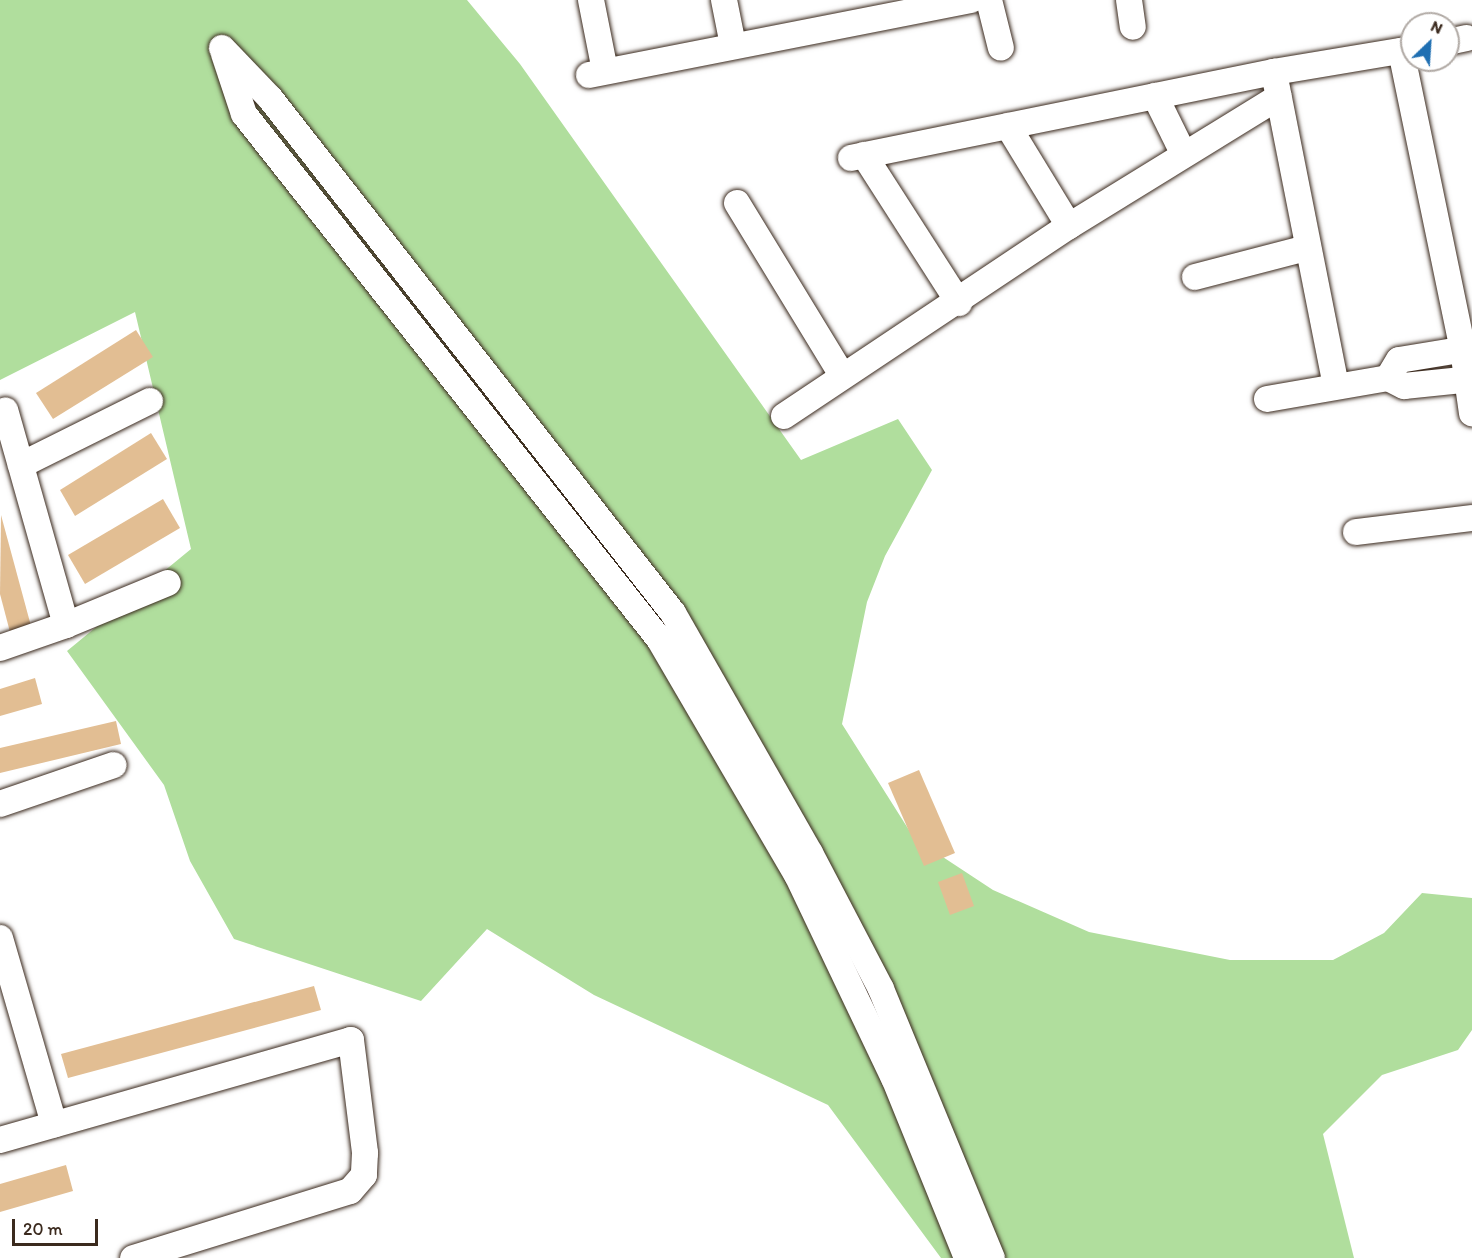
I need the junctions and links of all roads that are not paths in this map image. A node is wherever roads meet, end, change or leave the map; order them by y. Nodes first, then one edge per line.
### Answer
1 (591, 0) edge
2 (724, 0) edge
3 (971, 0) edge
4 (989, 0) edge
5 (1129, 0) edge
6 (859, 11) edge
7 (1133, 27) dead end
8 (733, 45) junction
9 (1001, 48) dead end
10 (1400, 51) edge
11 (1274, 72) junction
12 (1411, 72) edge
13 (1155, 96) junction
14 (1279, 97) junction
15 (1008, 126) junction
16 (1183, 153) junction
17 (737, 203) dead end
18 (1069, 226) junction
19 (1306, 248) junction
20 (1195, 277) dead end
21 (959, 303) junction
22 (1468, 349) edge
23 (842, 375) junction
24 (1388, 378) junction
25 (1470, 379) edge
26 (1336, 386) junction
27 (1267, 399) dead end
28 (150, 401) dead end
29 (5, 410) dead end
30 (1472, 413) edge
31 (784, 416) dead end
32 (21, 465) junction
33 (1472, 518) edge
34 (1356, 532) dead end
35 (168, 583) dead end
36 (66, 625) junction
37 (0, 648) edge
38 (114, 765) dead end
39 (0, 804) edge
40 (0, 938) edge
41 (54, 1124) junction
42 (0, 1140) edge
43 (133, 1258) edge
44 (967, 1258) edge
45 (992, 1258) edge

1 - 8 street
2 - 8 street
3 - 6 street
4 - 9 street
5 - 7 street
6 - 8 street
10 - 11 street
11 - 13 street
11 - 14 street
12 - 22 street
13 - 15 street
13 - 16 street
14 - 16 street
14 - 19 street
15 - 18 street
15 - 21 street
16 - 18 street
17 - 23 street
18 - 21 street
19 - 20 street
19 - 26 street
21 - 23 street
22 - 24 street
22 - 25 street
23 - 31 street
24 - 25 street
24 - 26 street
25 - 30 street
26 - 27 street
28 - 32 street
29 - 32 street
32 - 36 street
33 - 34 street
35 - 36 street
36 - 37 street
38 - 39 street
40 - 41 street
41 - 42 street
41 - 43 street
44 - 45 street

